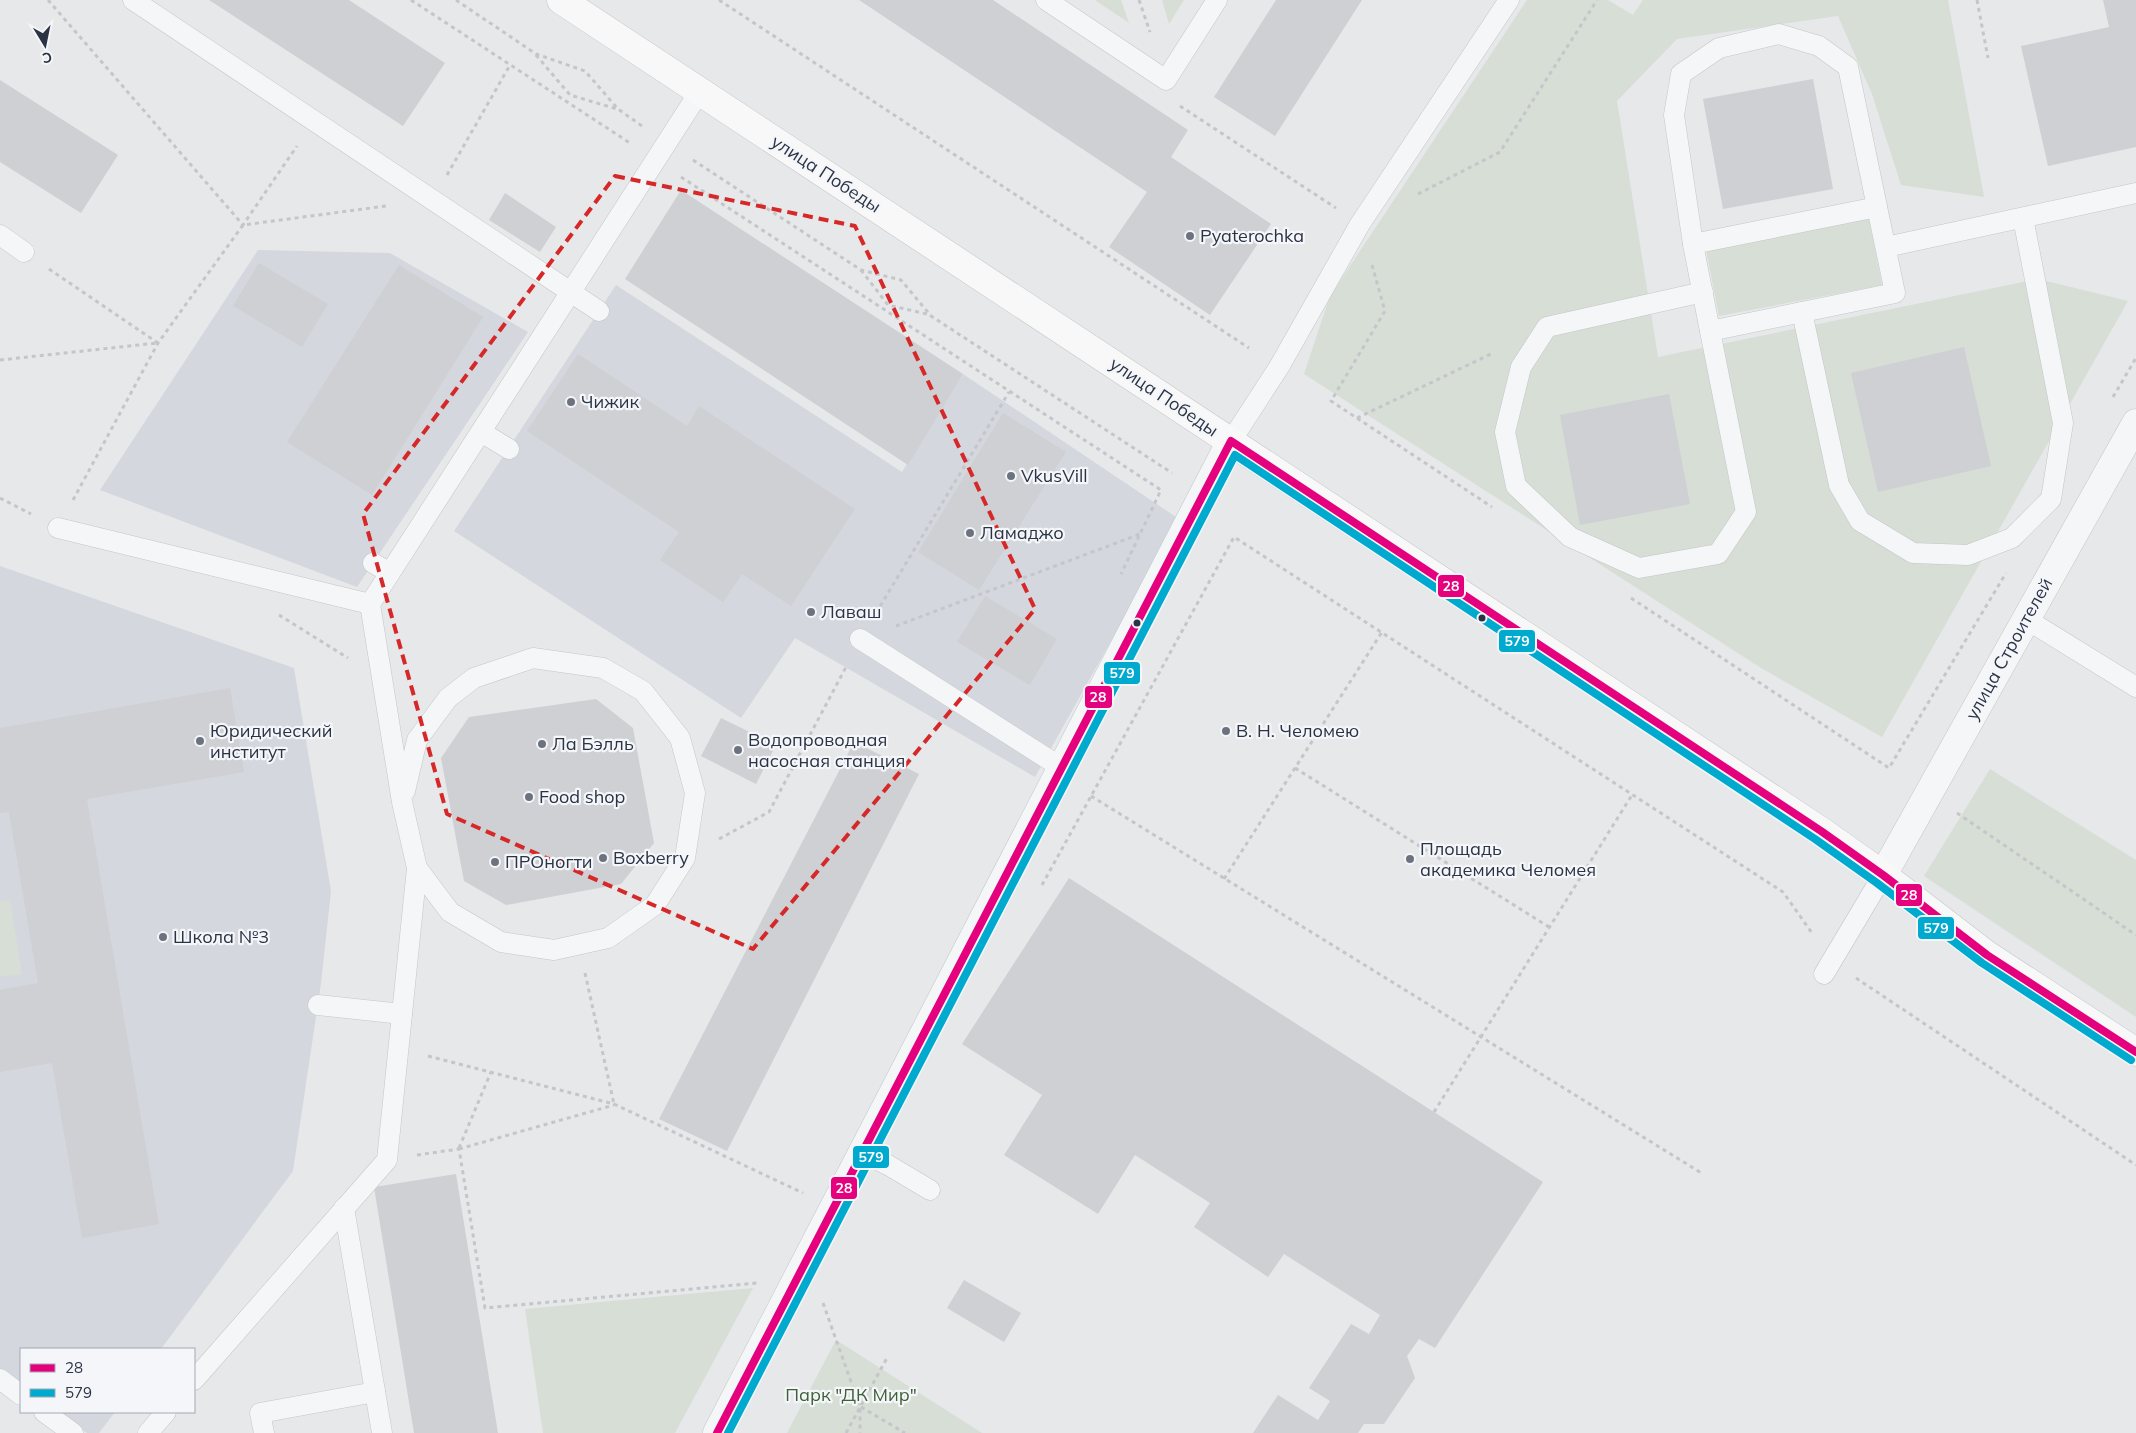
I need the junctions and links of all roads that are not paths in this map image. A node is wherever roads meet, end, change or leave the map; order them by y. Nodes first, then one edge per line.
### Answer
1 (134, 0) edge
2 (561, 0) edge
3 (1046, 0) edge
4 (1217, 0) edge
5 (1509, 0) edge
6 (700, 91) junction
7 (2136, 193) edge
8 (1877, 207) junction
9 (2023, 218) junction
10 (0, 236) edge
11 (1693, 244) junction
12 (1886, 248) junction
13 (24, 252) road end
14 (1703, 292) junction
15 (570, 293) junction
16 (599, 311) dead end
17 (1802, 312) junction
18 (1710, 332) junction
19 (2136, 423) edge
20 (481, 432) junction
21 (1231, 442) junction
22 (509, 449) dead end
23 (58, 528) road end
24 (370, 604) junction
25 (2026, 619) junction
26 (860, 639) road end
27 (2136, 686) edge
28 (1062, 768) junction
29 (402, 802) junction
30 (417, 868) junction
31 (1883, 876) junction
32 (1828, 967) road end
33 (318, 1005) dead end
34 (402, 1014) junction
35 (2136, 1052) edge
36 (862, 1152) junction
37 (930, 1190) dead end
38 (344, 1208) junction
39 (0, 1379) edge
40 (195, 1379) edge
41 (375, 1392) junction
42 (20, 1394) edge
43 (45, 1413) edge
44 (165, 1413) edge
45 (73, 1433) edge
46 (148, 1433) edge
47 (264, 1433) edge
48 (382, 1433) edge
49 (717, 1433) edge

1 - 15 lane
2 - 6 street, улица Победы
3 - 4 lane
5 - 21 lane
6 - 15 lane
6 - 21 street, улица Победы
7 - 9 lane
8 - 11 lane
8 - 11 lane
8 - 12 lane
9 - 12 lane
9 - 17 lane
10 - 13 lane
11 - 14 lane
12 - 17 lane
14 - 18 lane
14 - 18 lane
15 - 16 lane
15 - 20 lane
17 - 18 lane
19 - 25 street, улица Строителей
20 - 22 lane
20 - 24 lane
21 - 28 street
21 - 31 street, улица Победы
23 - 24 lane
24 - 29 lane
25 - 27 lane
25 - 31 street, улица Строителей
26 - 28 lane
28 - 36 street
29 - 30 lane
29 - 30 lane
30 - 34 lane
31 - 32 lane
31 - 35 street, улица Победы
33 - 34 lane
34 - 38 lane
36 - 37 lane
36 - 49 street
38 - 40 lane
38 - 41 lane
39 - 42 lane
41 - 47 lane
41 - 48 lane
43 - 45 lane
44 - 46 lane

